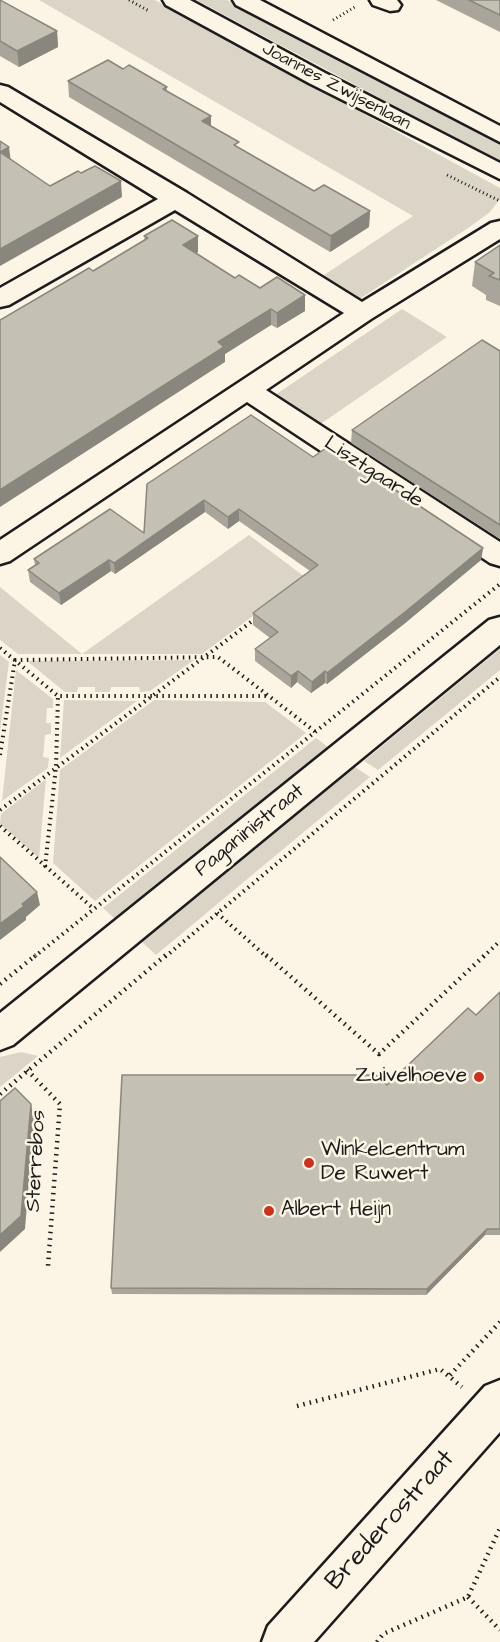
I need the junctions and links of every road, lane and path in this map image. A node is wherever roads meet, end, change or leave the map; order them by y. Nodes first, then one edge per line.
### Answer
1 (174, 0) edge
2 (244, 0) edge
3 (377, 3) edge
4 (334, 19) dead end
5 (3, 98) edge
6 (500, 135) edge
7 (500, 172) edge
8 (178, 198) junction
9 (500, 228) edge
10 (0, 300) edge
11 (362, 313) junction
12 (247, 390) junction
13 (0, 554) edge
14 (500, 556) edge
15 (499, 586) edge
16 (263, 614) edge
17 (500, 628) edge
18 (0, 648) edge
19 (206, 656) junction
20 (15, 660) junction
21 (500, 677) edge
22 (58, 696) junction
23 (270, 696) junction
24 (154, 697) junction
25 (316, 731) junction
26 (344, 754) junction
27 (0, 755) edge
28 (56, 766) junction
29 (378, 778) junction
30 (0, 810) edge
31 (0, 826) edge
32 (45, 867) junction
33 (94, 909) junction
34 (217, 913) junction
35 (123, 934) junction
36 (500, 941) edge
37 (156, 963) junction
38 (0, 984) edge
39 (0, 1034) edge
40 (27, 1070) junction
41 (0, 1094) edge
42 (48, 1266) dead end
43 (500, 1322) edge
44 (450, 1375) junction
45 (297, 1406) dead end
46 (494, 1407) edge
47 (500, 1528) edge
48 (468, 1598) junction
49 (500, 1630) edge
50 (284, 1642) edge
51 (377, 1642) edge

1 - 7 street, Joannes Zwijsenlaan
2 - 6 street, Joannes Zwijsenlaan
3 - 4 path
5 - 8 street
8 - 10 street
8 - 11 street
9 - 11 street
11 - 12 street
12 - 13 street
12 - 14 street, Lisztgaarde
15 - 25 path
16 - 19 path
17 - 26 street, Paganinistraat
18 - 20 path
19 - 20 path
19 - 23 path
19 - 24 path
20 - 22 path
20 - 27 path
21 - 29 path, Paganinistraat
22 - 24 path
22 - 28 path
23 - 24 path
23 - 25 path
24 - 28 path
25 - 26 path
25 - 33 path
26 - 29 path
26 - 35 street, Paganinistraat
28 - 30 path
28 - 32 path
29 - 34 path, Paganinistraat
31 - 32 path
32 - 33 path
33 - 35 path
33 - 38 path
34 - 36 path
34 - 37 path, Paganinistraat
35 - 37 path
35 - 39 street, Paganinistraat
37 - 40 path, Paganinistraat
40 - 41 path, Paganinistraat
40 - 42 path, Sterrebos
43 - 44 path
44 - 45 path
44 - 46 path
46 - 50 street, Brederostraat
47 - 48 path
48 - 49 path
48 - 51 path

